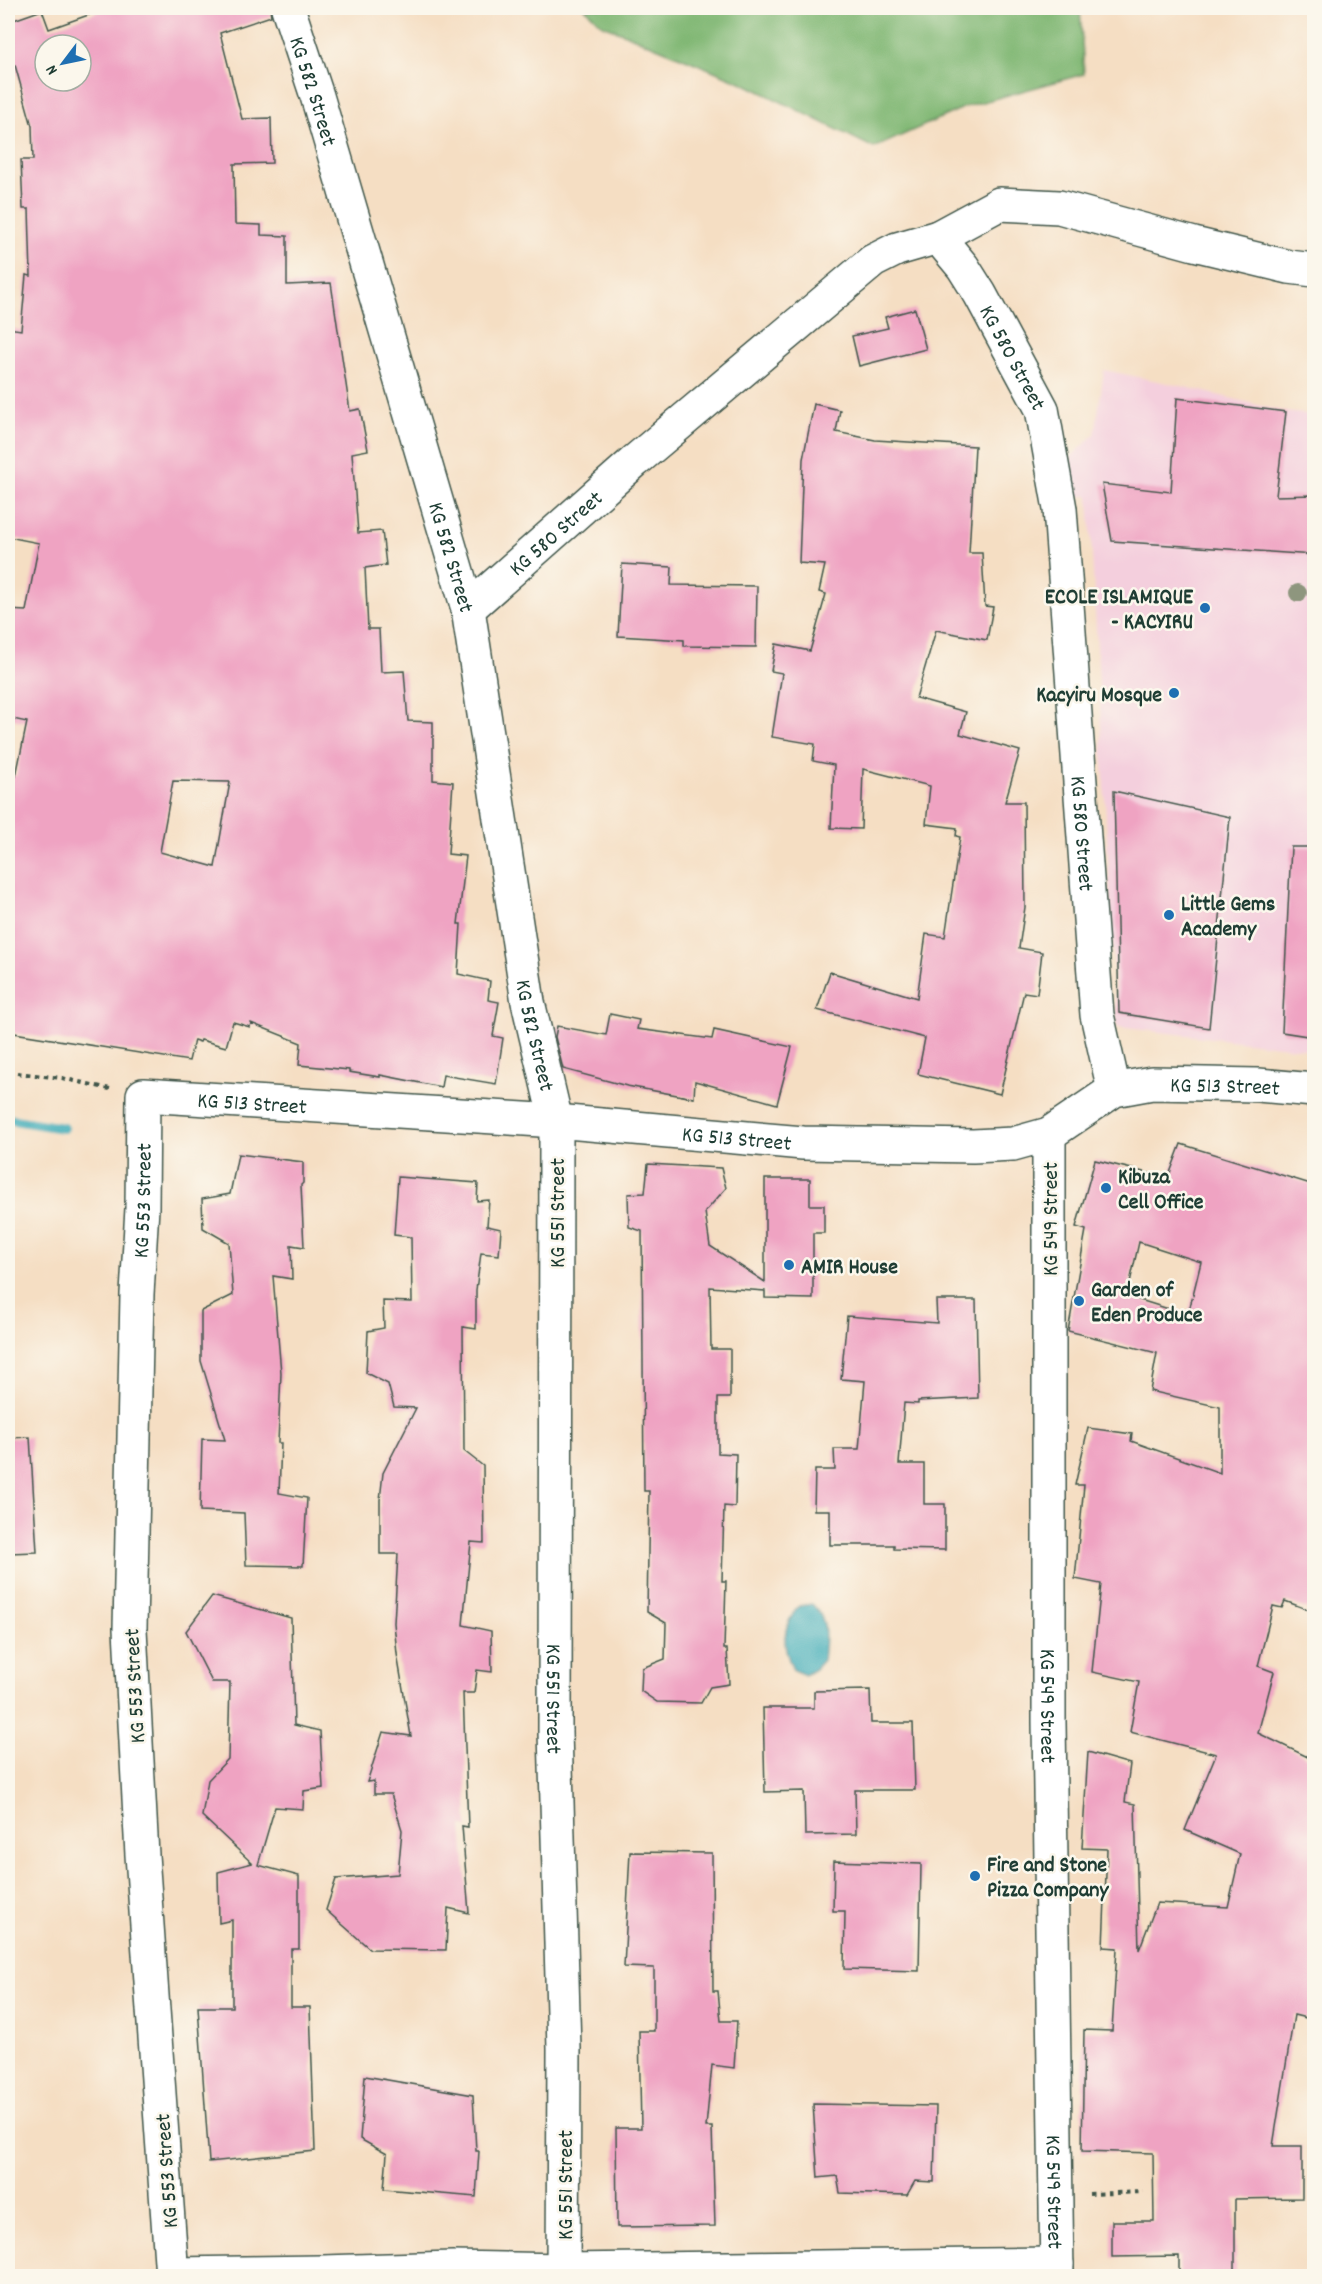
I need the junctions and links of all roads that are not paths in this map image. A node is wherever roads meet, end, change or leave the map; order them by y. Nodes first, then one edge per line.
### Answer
1 (288, 8) edge
2 (938, 237) junction
3 (1314, 270) edge
4 (468, 609) junction
5 (1114, 1090) junction
6 (1314, 1090) edge
7 (143, 1095) joint
8 (556, 1121) junction
9 (1049, 1134) junction
10 (1057, 2270) edge
11 (563, 2273) edge
12 (172, 2275) edge

1 - 4 street, KG 582 Street
2 - 3 street
2 - 4 street, KG 580 Street
2 - 5 street, KG 580 Street
4 - 8 street, KG 582 Street
5 - 6 street, KG 513 Street
5 - 9 street, KG 513 Street
7 - 8 street, KG 513 Street
7 - 12 street, KG 553 Street
8 - 9 street, KG 513 Street
8 - 11 street, KG 551 Street
9 - 10 street, KG 549 Street
10 - 11 street
11 - 12 street

